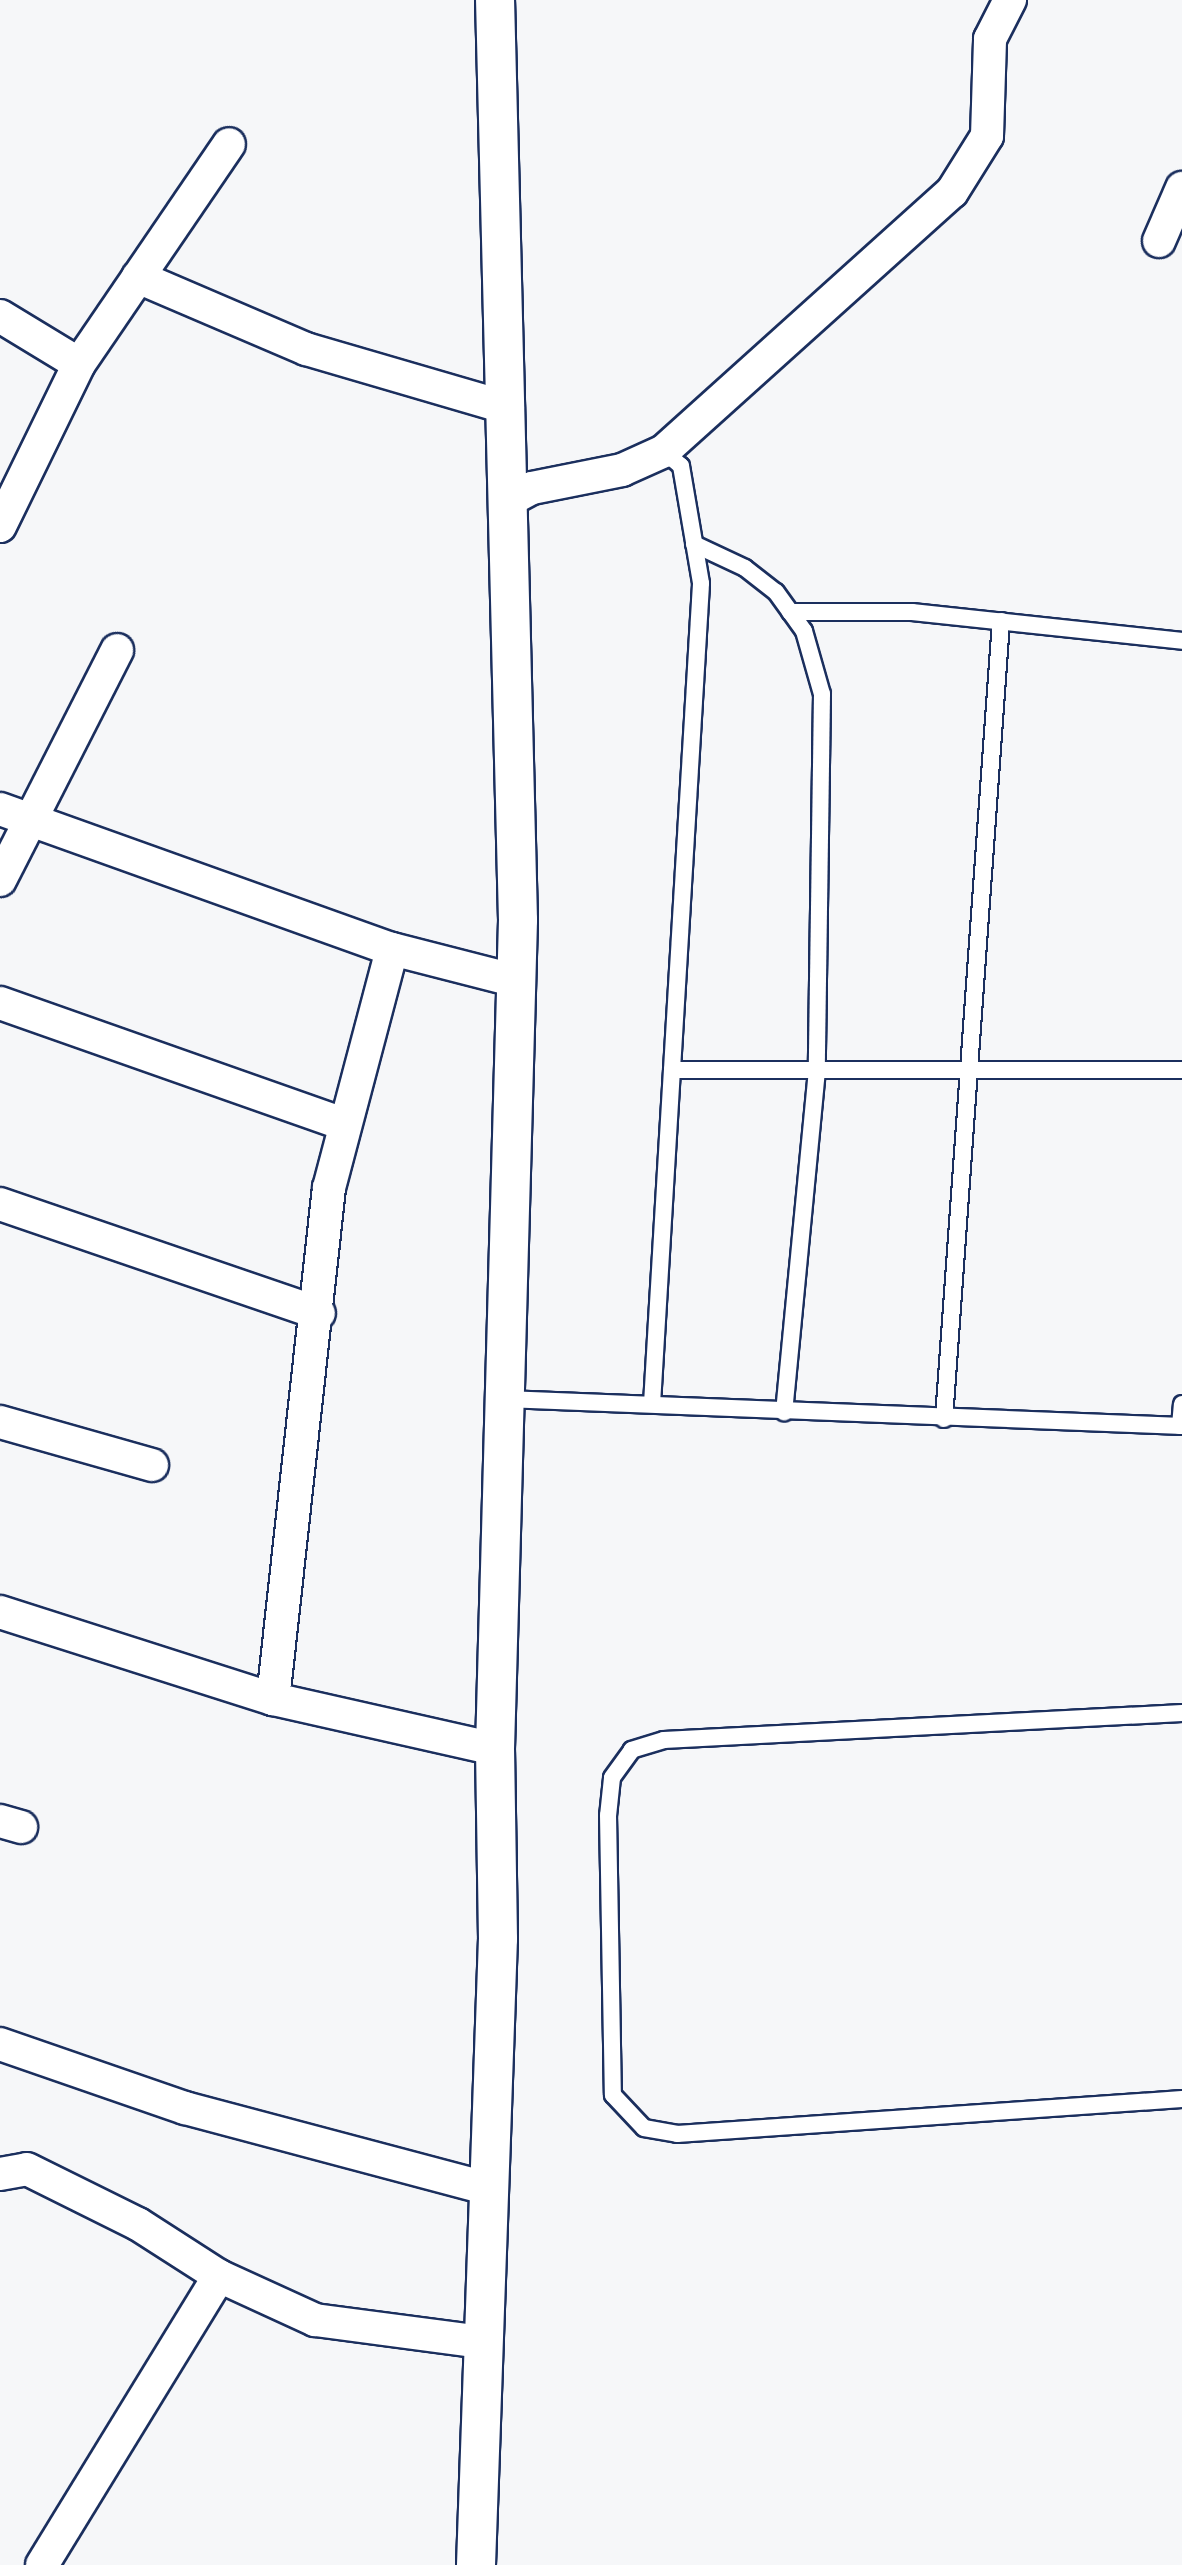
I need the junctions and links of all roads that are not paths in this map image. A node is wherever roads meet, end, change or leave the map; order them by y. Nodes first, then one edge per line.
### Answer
1 (495, 0) edge
2 (1010, 0) edge
3 (229, 144) dead end
4 (1182, 188) edge
5 (1159, 241) dead end
6 (138, 277) junction
7 (0, 316) edge
8 (79, 364) junction
9 (508, 408) junction
10 (664, 452) junction
11 (513, 498) junction
12 (0, 526) edge
13 (694, 544) junction
14 (790, 612) junction
15 (1001, 621) junction
16 (1182, 641) edge
17 (117, 649) dead end
18 (15, 814) edge
19 (0, 880) edge
20 (392, 949) junction
21 (513, 979) junction
22 (0, 1003) edge
23 (671, 1070) junction
24 (817, 1070) junction
25 (971, 1070) junction
26 (1182, 1070) edge
27 (342, 1124) junction
28 (0, 1203) edge
29 (319, 1313) junction
30 (505, 1399) junction
31 (652, 1404) junction
32 (1182, 1404) edge
33 (784, 1412) junction
34 (944, 1419) junction
35 (0, 1422) edge
36 (1181, 1426) edge
37 (152, 1465) dead end
38 (0, 1612) edge
39 (273, 1699) junction
40 (1182, 1713) edge
41 (495, 1749) junction
42 (0, 2044) edge
43 (1182, 2099) edge
44 (0, 2174) edge
45 (486, 2188) junction
46 (219, 2276) junction
47 (483, 2342) junction
48 (42, 2565) edge
49 (476, 2565) edge

1 - 9 street
2 - 10 street
3 - 6 street
4 - 5 street
6 - 8 street
6 - 9 street
7 - 8 street
8 - 12 street
9 - 11 street
10 - 11 street
10 - 13 lane
11 - 21 street
13 - 14 lane
13 - 23 lane
14 - 15 lane
14 - 24 lane
15 - 16 lane
15 - 25 lane
17 - 18 street
18 - 19 street
18 - 20 street
20 - 21 street
20 - 27 street
21 - 30 street
22 - 27 street
23 - 24 lane
23 - 31 lane
24 - 25 lane
24 - 33 lane
25 - 26 lane
25 - 34 lane
27 - 29 street
28 - 29 street
29 - 39 street
30 - 31 lane
30 - 41 street
31 - 33 lane
32 - 36 lane
33 - 34 lane
34 - 36 lane
35 - 37 street
38 - 39 street
39 - 41 street
40 - 43 lane
41 - 45 street
42 - 45 street
44 - 46 street
45 - 47 street
46 - 47 street
46 - 48 street
47 - 49 street

